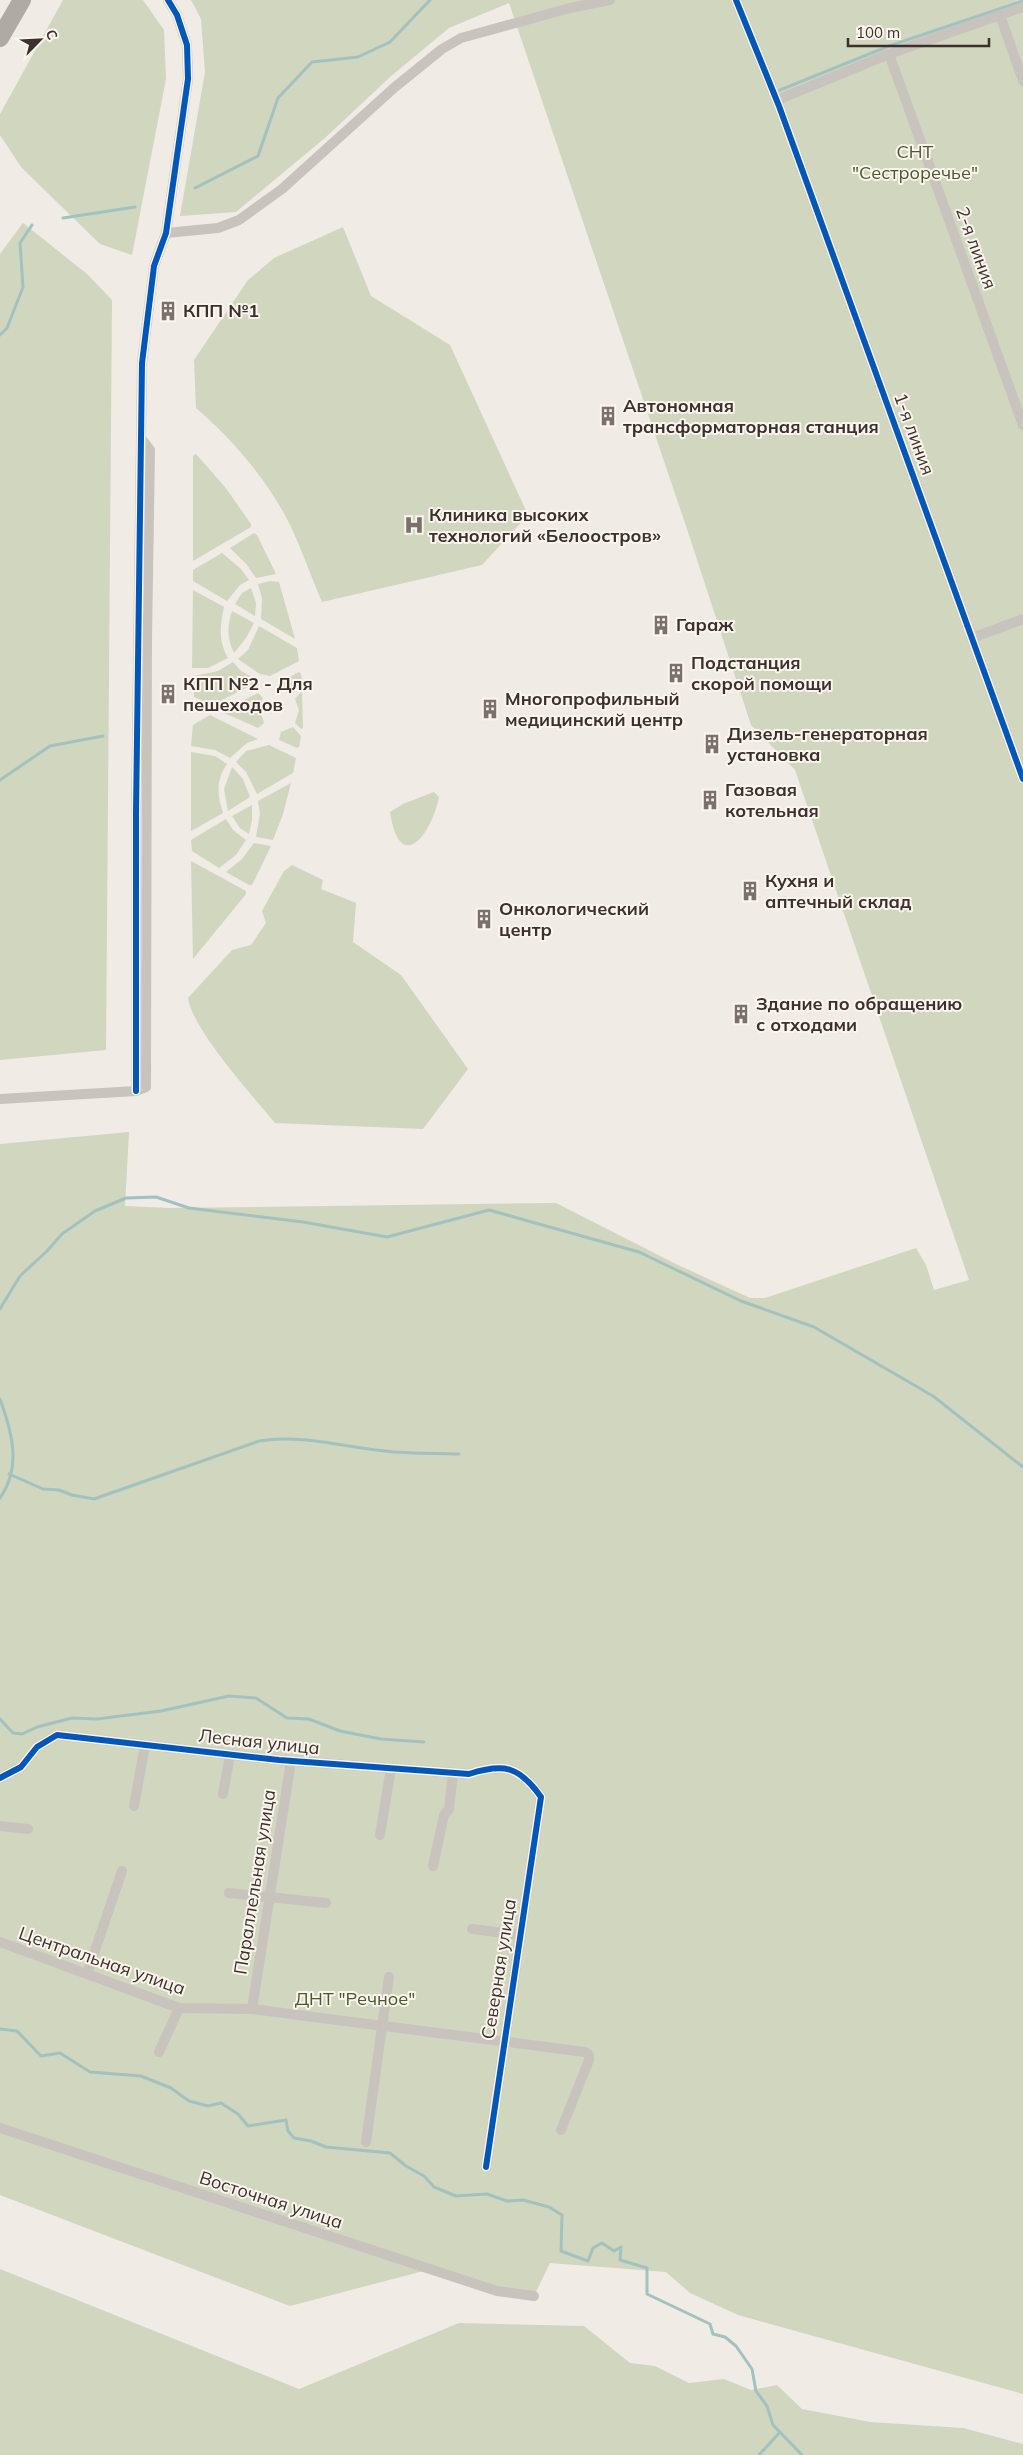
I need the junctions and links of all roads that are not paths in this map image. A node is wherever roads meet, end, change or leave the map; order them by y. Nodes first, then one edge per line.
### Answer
1 (22, 0) edge
2 (168, 0) edge
3 (610, 0) edge
4 (736, 0) edge
5 (1023, 7) edge
6 (1000, 15) junction
7 (0, 38) edge
8 (889, 54) junction
9 (1023, 80) edge
10 (777, 100) junction
11 (166, 234) junction
12 (1023, 424) edge
13 (1023, 618) edge
14 (972, 638) junction
15 (1023, 779) edge
16 (0, 1098) edge
17 (145, 1745) junction
18 (230, 1755) junction
19 (290, 1761) junction
20 (391, 1768) junction
21 (453, 1773) junction
22 (0, 1778) edge
23 (528, 1778) joint
24 (223, 1794) dead end
25 (134, 1806) dead end
26 (0, 1826) edge
27 (28, 1830) dead end
28 (380, 1835) dead end
29 (433, 1866) dead end
30 (122, 1871) dead end
31 (229, 1893) dead end
32 (270, 1897) junction
33 (326, 1903) dead end
34 (472, 1930) dead end
35 (520, 1935) junction
36 (0, 1942) edge
37 (87, 1974) junction
38 (389, 1977) dead end
39 (179, 2008) junction
40 (252, 2009) junction
41 (382, 2025) junction
42 (503, 2040) junction
43 (158, 2052) dead end
44 (0, 2128) edge
45 (562, 2130) dead end
46 (366, 2142) dead end
47 (486, 2168) dead end
48 (534, 2296) dead end

1 - 7 highway
2 - 11 street
3 - 11 street
4 - 10 street, 1-я линия
5 - 6 street
6 - 8 street
6 - 9 street
8 - 10 street
8 - 12 street, 2-я линия
10 - 14 street, 1-я линия
11 - 16 street
13 - 14 street
14 - 15 street, 1-я линия
17 - 18 street, Лесная улица
17 - 22 street, Лесная улица
17 - 25 street
18 - 19 street, Лесная улица
18 - 24 street
19 - 20 street, Лесная улица
19 - 32 street, Параллельная улица
20 - 21 street, Лесная улица
20 - 28 street
21 - 23 street, Лесная улица
21 - 29 street
23 - 35 street, Северная улица
26 - 27 street
30 - 37 street
31 - 32 street
32 - 33 street
32 - 40 street, Параллельная улица
34 - 35 street
35 - 42 street, Северная улица
36 - 37 street, Центральная улица
37 - 39 street, Центральная улица
38 - 41 street
39 - 40 street, Центральная улица
39 - 43 street
40 - 41 street, Центральная улица
41 - 42 street, Центральная улица
41 - 46 street
42 - 45 street, Центральная улица
42 - 47 street, Северная улица
44 - 48 street, Восточная улица

